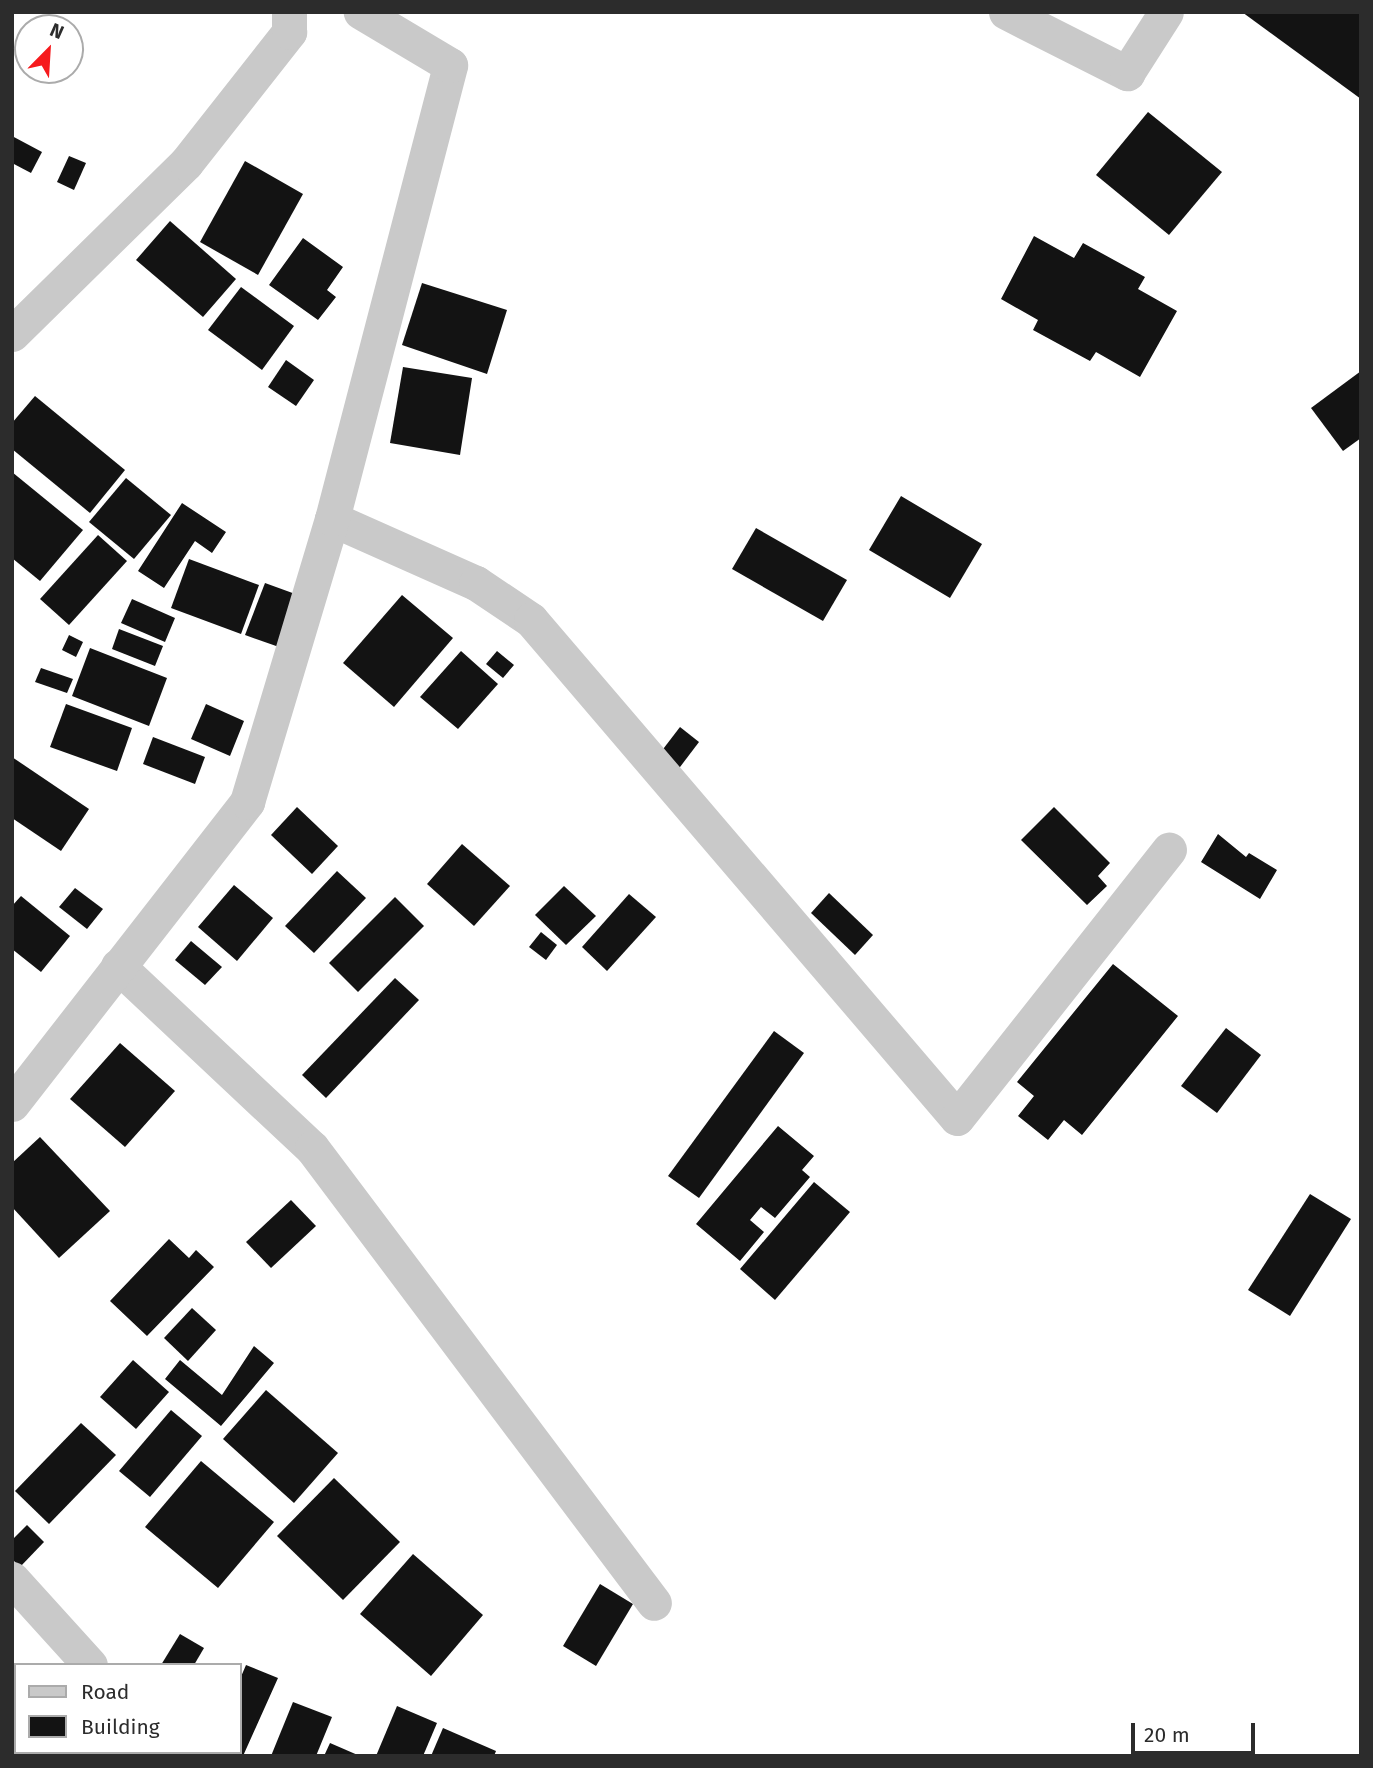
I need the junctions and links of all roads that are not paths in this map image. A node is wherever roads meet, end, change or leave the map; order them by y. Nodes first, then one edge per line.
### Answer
1 (289, 12) edge
2 (360, 12) edge
3 (1006, 12) edge
4 (1166, 12) edge
5 (12, 334) edge
6 (332, 519) junction
7 (1168, 850) dead end
8 (118, 966) junction
9 (12, 1104) edge
10 (12, 1579) edge
11 (654, 1603) dead end
12 (88, 1663) edge

1 - 5 street
2 - 6 street
3 - 4 street
6 - 7 street
6 - 8 street
8 - 9 street
8 - 11 street
10 - 12 street

